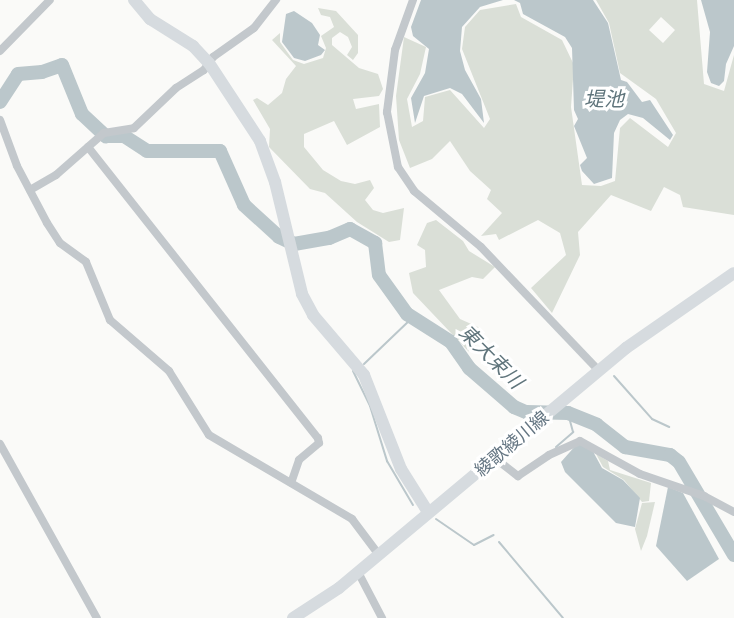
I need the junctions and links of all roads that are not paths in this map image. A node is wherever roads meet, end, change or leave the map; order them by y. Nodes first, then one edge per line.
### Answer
1 (50, 0) edge
2 (134, 0) edge
3 (276, 0) edge
4 (413, 0) edge
5 (0, 51) edge
6 (209, 63) junction
7 (0, 120) edge
8 (88, 147) junction
9 (30, 190) junction
10 (734, 273) edge
11 (600, 371) junction
12 (0, 444) edge
13 (496, 459) junction
14 (291, 483) junction
15 (429, 512) junction
16 (734, 512) edge
17 (379, 555) junction
18 (358, 572) junction
19 (97, 618) edge
20 (293, 618) edge
21 (382, 618) edge

1 - 5 street
2 - 6 street
3 - 6 street
4 - 11 street
6 - 8 street
6 - 15 street
7 - 9 street
8 - 9 street
8 - 14 street
9 - 14 street
10 - 11 street, 綾歌綾川線
11 - 13 street, 綾歌綾川線
12 - 19 street
13 - 15 street, 綾歌綾川線
13 - 16 street
14 - 17 street
15 - 17 street, 綾歌綾川線
17 - 18 street, 綾歌綾川線
18 - 20 street, 綾歌綾川線
18 - 21 street

